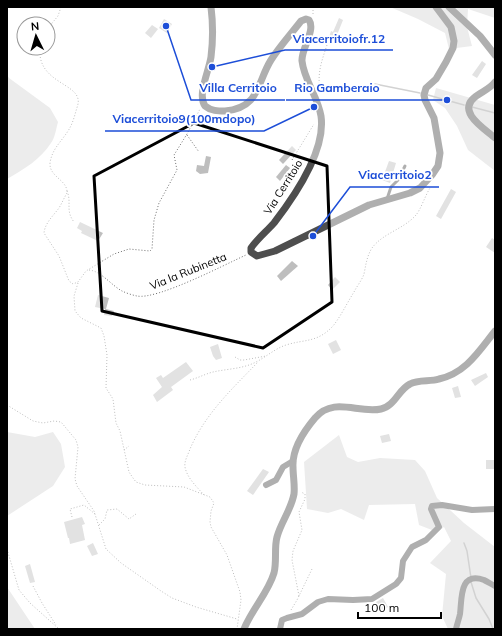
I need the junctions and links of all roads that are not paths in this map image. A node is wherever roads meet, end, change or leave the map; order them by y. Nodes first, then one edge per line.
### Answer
1 (211, 7) edge
2 (436, 7) edge
3 (449, 7) edge
4 (495, 56) edge
5 (495, 82) edge
6 (495, 138) edge
7 (405, 166) dead end
8 (386, 200) junction
9 (495, 331) edge
10 (293, 461) junction
11 (266, 485) dead end
12 (495, 508) edge
13 (495, 586) edge
14 (244, 629) edge
15 (280, 629) edge
16 (456, 629) edge

1 - 8 street, Via Cerritoio
2 - 8 street
3 - 4 street
5 - 6 street
7 - 8 lane
9 - 10 street
10 - 11 street
10 - 14 street
12 - 15 street
13 - 16 street

